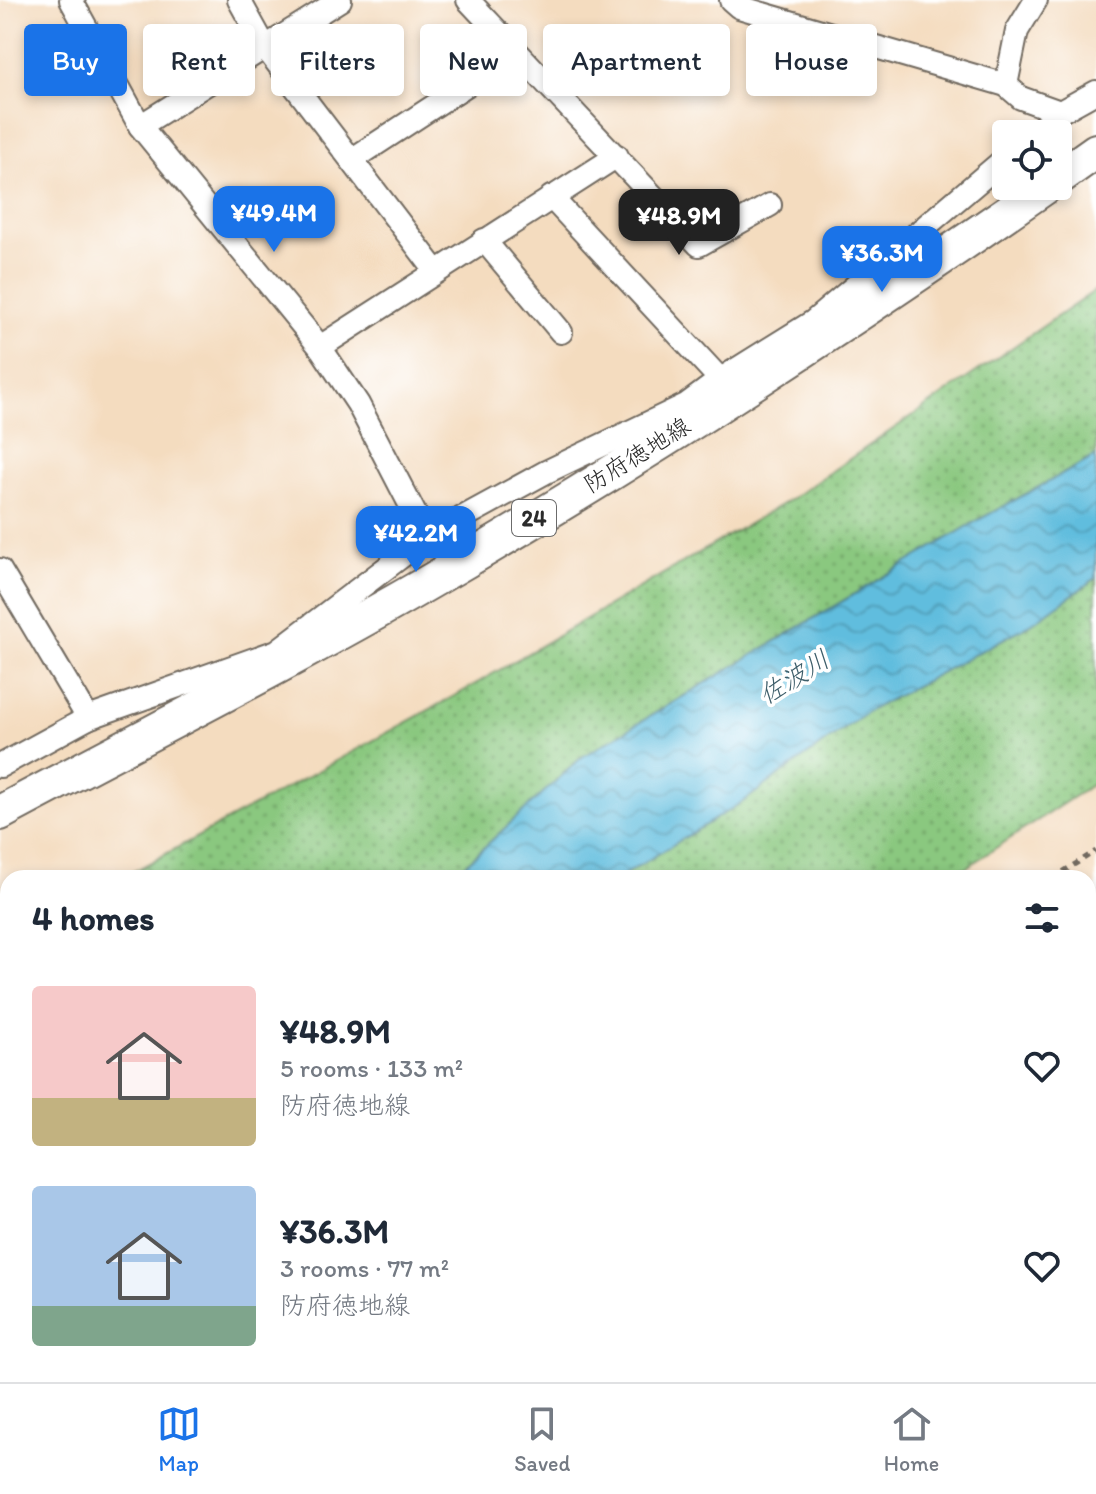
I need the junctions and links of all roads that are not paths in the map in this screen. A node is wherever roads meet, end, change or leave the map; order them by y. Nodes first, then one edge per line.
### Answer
1 (71, 0) edge
2 (239, 0) edge
3 (340, 0) edge
4 (468, 0) edge
5 (731, 0) edge
6 (1036, 0) edge
7 (491, 24) edge
8 (265, 47) junction
9 (527, 62) edge
10 (1006, 85) junction
11 (1096, 92) edge
12 (450, 96) edge
13 (1060, 112) junction
14 (1051, 120) edge
15 (140, 126) junction
16 (1096, 151) edge
17 (617, 156) junction
18 (353, 159) junction
19 (1072, 168) edge
20 (992, 170) edge
21 (551, 197) junction
22 (1026, 200) edge
23 (770, 205) dead end
24 (484, 240) junction
25 (436, 271) junction
26 (561, 332) dead end
27 (320, 347) junction
28 (728, 387) junction
29 (427, 537) junction
30 (0, 570) edge
31 (280, 656) junction
32 (88, 718) junction
33 (0, 766) edge
34 (0, 813) edge

1 - 15 street
2 - 8 street
3 - 8 street
4 - 7 street
5 - 10 street
6 - 10 street
8 - 15 street
8 - 18 street
9 - 17 street
10 - 13 street
11 - 13 street
12 - 18 street
13 - 14 street
15 - 27 street
16 - 19 main road
17 - 21 street
17 - 23 street
18 - 25 street
20 - 28 street
21 - 24 street
21 - 28 street
22 - 28 main road, 防府徳地線 / 24
24 - 25 street
24 - 26 street
25 - 27 street
27 - 29 street
28 - 29 street
28 - 31 main road, 防府徳地線 / 24
29 - 31 street
30 - 32 street
31 - 32 street
31 - 34 main road, 防府徳地線 / 24
32 - 33 street

